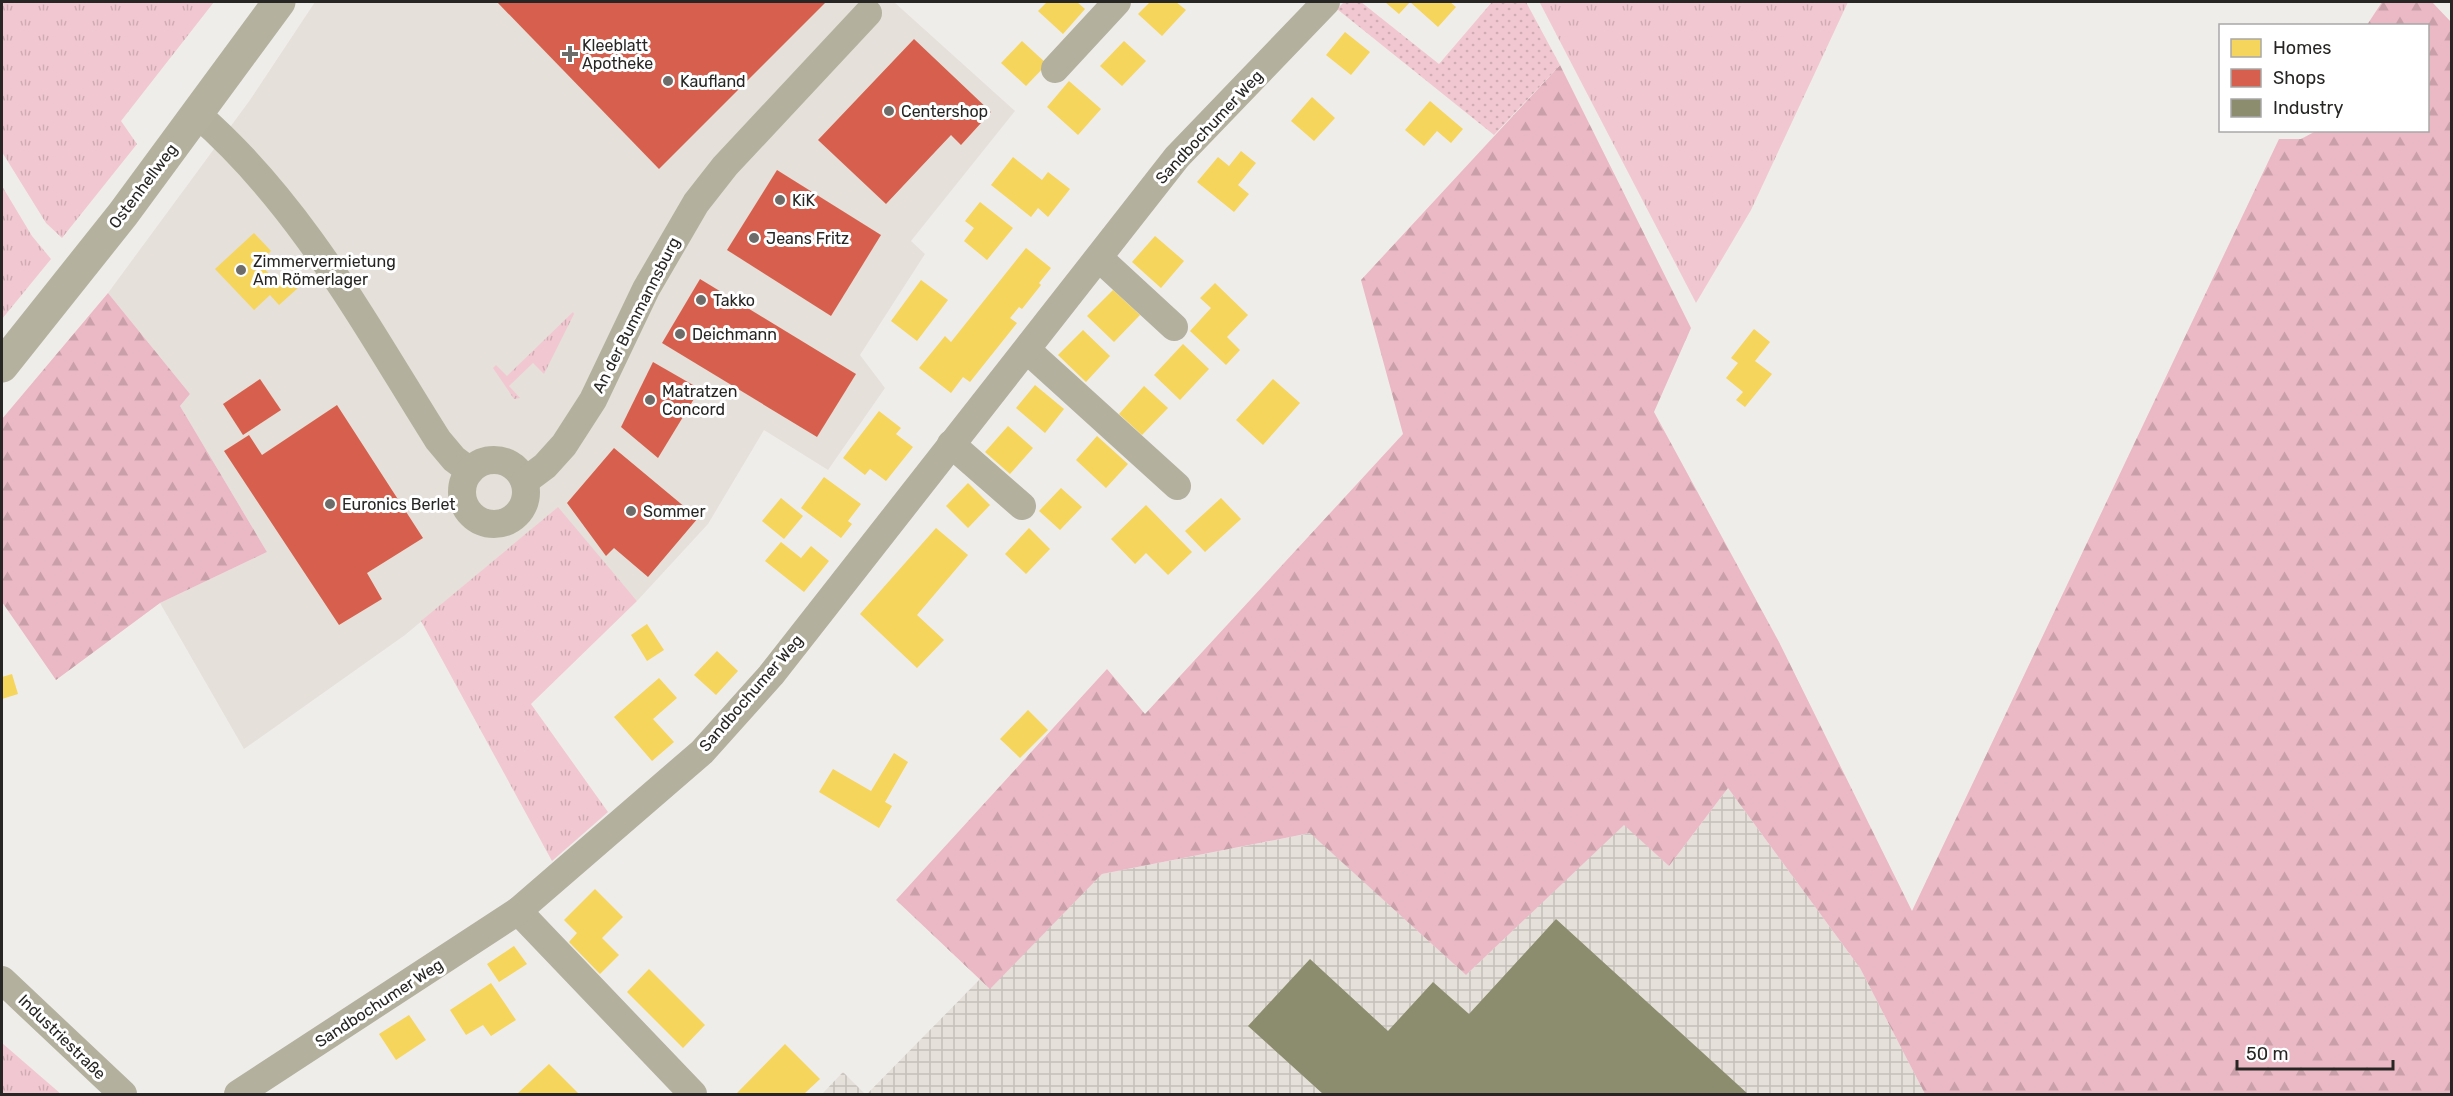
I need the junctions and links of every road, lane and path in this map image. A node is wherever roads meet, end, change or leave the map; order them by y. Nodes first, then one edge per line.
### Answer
1 (279, 2) edge
2 (1117, 2) edge
3 (1325, 2) edge
4 (868, 13) dead end
5 (1055, 69) dead end
6 (197, 114) junction
7 (1099, 258) junction
8 (1174, 327) dead end
9 (1027, 350) junction
10 (2, 366) edge
11 (951, 444) junction
12 (470, 471) junction
13 (525, 481) junction
14 (1177, 486) dead end
15 (1022, 507) dead end
16 (518, 911) junction
17 (2, 980) edge
18 (123, 1095) edge
19 (238, 1095) edge
20 (693, 1095) edge

1 - 6 main road, Ostenhellweg
2 - 5 street
3 - 7 street, Sandbochumer Weg
4 - 13 street, An der Bummannsburg
6 - 10 main road, Ostenhellweg
6 - 12 street
7 - 8 street
7 - 9 street, Sandbochumer Weg
9 - 11 street, Sandbochumer Weg
9 - 14 street
11 - 15 street
11 - 16 street, Sandbochumer Weg
12 - 13 street
12 - 13 street
16 - 19 street, Sandbochumer Weg
16 - 20 street
17 - 18 street, Industriestraße

